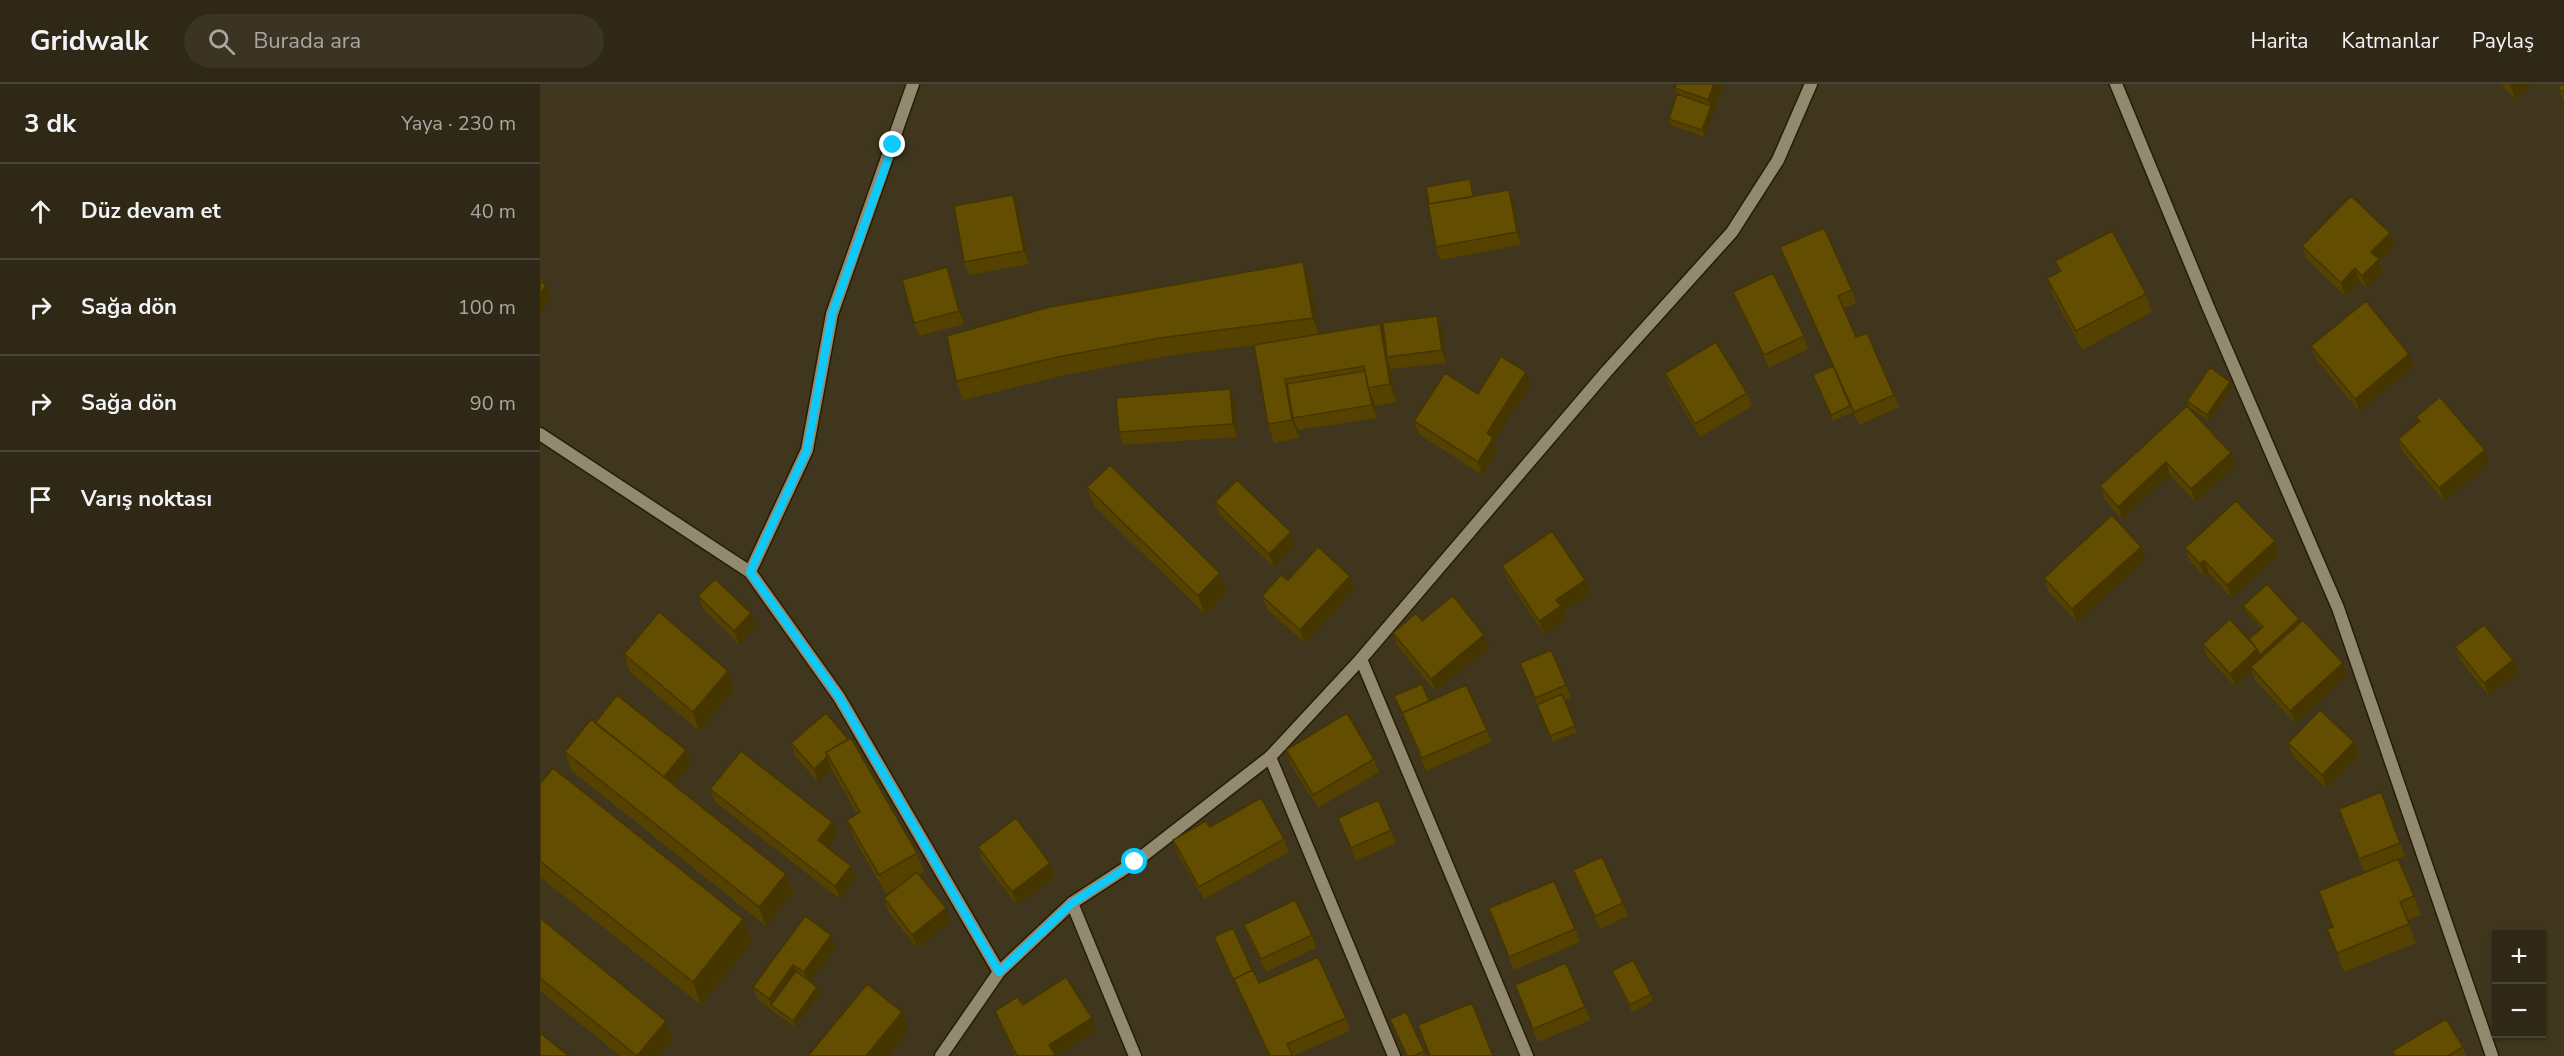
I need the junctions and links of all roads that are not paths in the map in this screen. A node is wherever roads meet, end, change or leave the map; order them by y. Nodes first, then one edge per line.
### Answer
1 (913, 84) edge
2 (1811, 84) edge
3 (2116, 84) edge
4 (540, 434) edge
5 (750, 572) junction
6 (1361, 658) junction
7 (1270, 757) junction
8 (1072, 903) junction
9 (999, 972) junction
10 (941, 1056) edge
11 (1135, 1056) edge
12 (1394, 1056) edge
13 (1527, 1056) edge
14 (2492, 1056) edge

1 - 5 street
2 - 6 street
3 - 14 street
4 - 5 street
5 - 9 street
6 - 7 street
6 - 13 street
7 - 8 street
7 - 12 street
8 - 9 street
8 - 11 street
9 - 10 street

